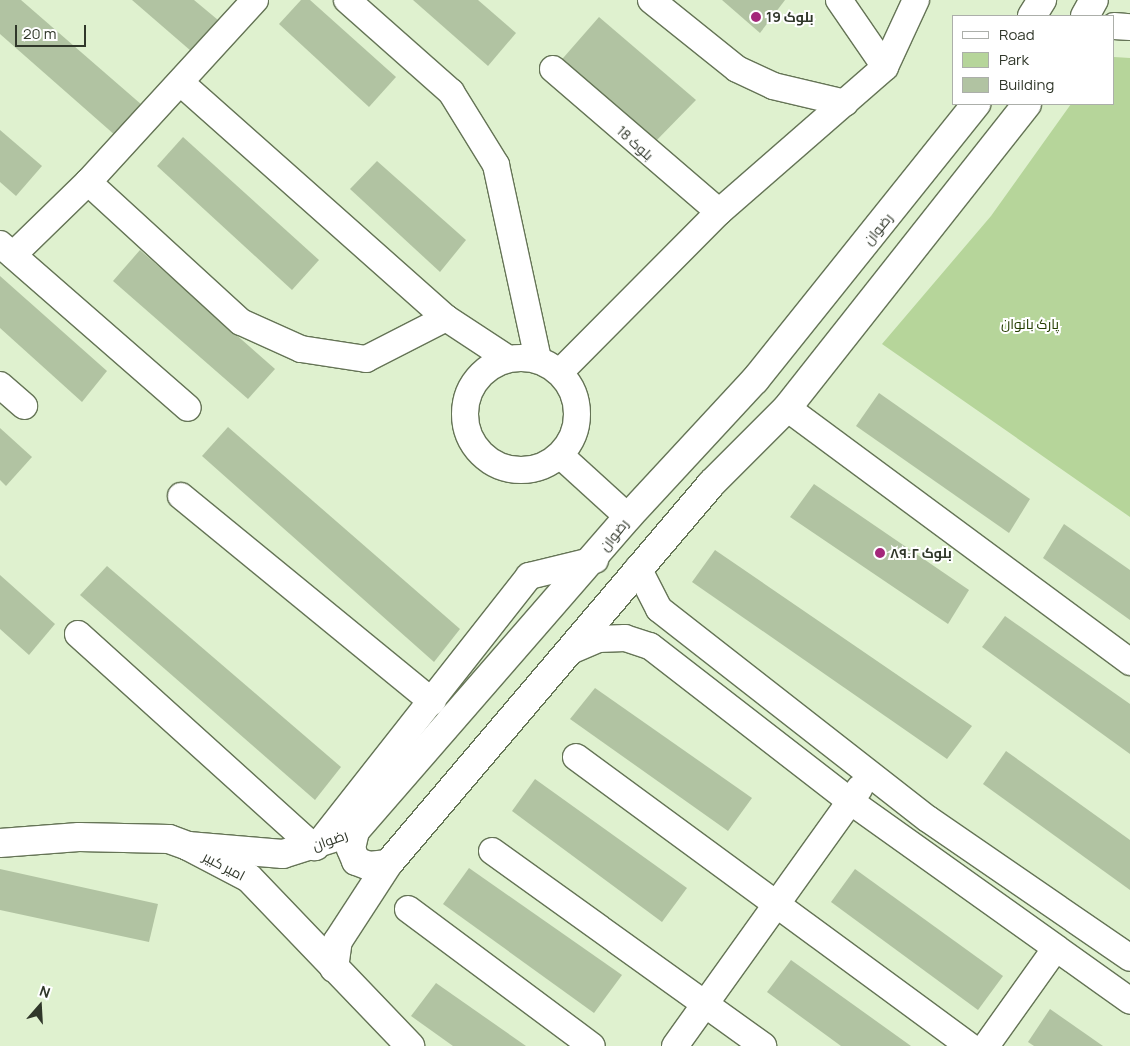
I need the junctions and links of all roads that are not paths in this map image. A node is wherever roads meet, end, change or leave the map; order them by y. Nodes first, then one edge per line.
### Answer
1 (254, 0) edge
2 (347, 0) edge
3 (651, 0) edge
4 (839, 0) edge
5 (916, 0) edge
6 (1042, 0) edge
7 (1094, 0) edge
8 (1033, 15) edge
9 (1086, 15) edge
10 (1115, 26) edge
11 (1130, 27) edge
12 (885, 67) junction
13 (553, 70) dead end
14 (181, 83) junction
15 (845, 103) junction
16 (975, 105) edge
17 (1026, 105) edge
18 (88, 182) junction
19 (719, 212) junction
20 (6, 250) edge
21 (446, 318) junction
22 (507, 358) junction
23 (538, 359) junction
24 (560, 372) junction
25 (0, 385) edge
26 (24, 406) dead end
27 (188, 408) dead end
28 (787, 408) junction
29 (560, 456) junction
30 (181, 496) dead end
31 (628, 517) junction
32 (595, 560) junction
33 (638, 568) junction
34 (78, 634) dead end
35 (568, 652) junction
36 (1130, 662) edge
37 (433, 702) junction
38 (576, 757) dead end
39 (870, 775) junction
40 (850, 801) junction
41 (355, 831) junction
42 (0, 843) edge
43 (188, 846) junction
44 (315, 847) junction
45 (492, 851) dead end
46 (388, 864) junction
47 (776, 904) junction
48 (408, 909) dead end
49 (1056, 948) junction
50 (1130, 958) edge
51 (334, 968) junction
52 (1130, 1001) edge
53 (705, 1005) junction
54 (410, 1046) edge
55 (592, 1046) edge
56 (675, 1046) edge
57 (763, 1046) edge
58 (969, 1046) edge
59 (986, 1046) edge

1 - 14 street
2 - 23 street
3 - 15 street
4 - 12 street
5 - 12 street
6 - 8 main road
7 - 9 main road
10 - 11 street
12 - 15 street
13 - 19 street, بلوک 18
14 - 18 street
14 - 21 street
15 - 19 street
16 - 31 main road, رضوان
17 - 28 main road
18 - 20 street
18 - 21 street
19 - 24 street
20 - 27 street
21 - 22 street
22 - 23 street
22 - 29 street
23 - 24 street
24 - 29 street
25 - 26 street
28 - 33 main road
28 - 36 street
29 - 31 street
30 - 37 street
31 - 32 main road, رضوان
32 - 37 street
32 - 41 main road, رضوان
33 - 35 main road
33 - 39 street
34 - 44 street
35 - 40 street
35 - 46 main road
37 - 44 street
38 - 47 street
39 - 40 street
39 - 50 street
40 - 47 street
40 - 49 street
41 - 44 main road, رضوان
41 - 46 main road
42 - 43 main road, امیر کبیر
43 - 44 main road, رضوان
43 - 51 main road, امیر کبیر
45 - 53 street
46 - 51 main road
47 - 53 street
47 - 58 street
48 - 55 street
49 - 52 street
49 - 59 street
51 - 54 main road, امیر کبیر
53 - 56 street
53 - 57 street

